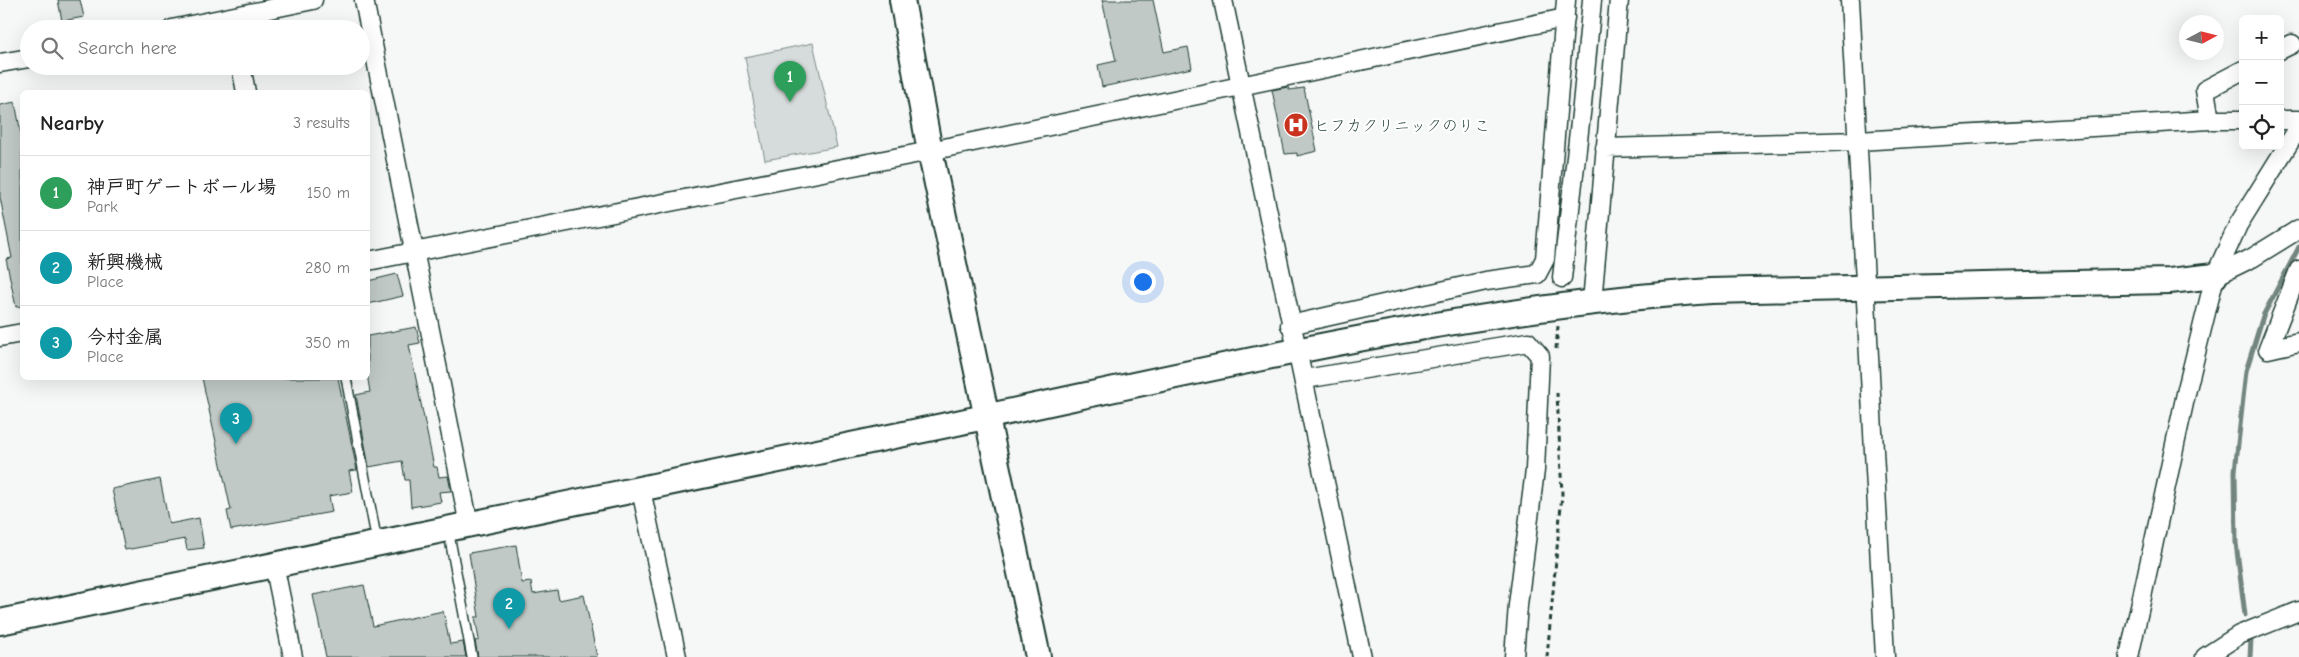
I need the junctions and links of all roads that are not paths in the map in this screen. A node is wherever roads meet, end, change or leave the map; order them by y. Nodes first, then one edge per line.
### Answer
1 (312, 0) edge
2 (364, 0) edge
3 (902, 0) edge
4 (1223, 0) edge
5 (1566, 0) edge
6 (1592, 0) edge
7 (1620, 0) edge
8 (1850, 0) edge
9 (1564, 18) junction
10 (242, 20) edge
11 (368, 20) edge
12 (370, 30) edge
13 (20, 60) edge
14 (0, 63) edge
15 (2239, 72) edge
16 (243, 75) edge
17 (1241, 86) junction
18 (246, 90) edge
19 (2210, 120) junction
20 (2239, 120) edge
21 (2284, 120) edge
22 (2299, 120) edge
23 (2299, 127) edge
24 (1858, 141) junction
25 (1605, 148) junction
26 (930, 151) junction
27 (2299, 229) edge
28 (415, 252) junction
29 (370, 262) edge
30 (2299, 270) edge
31 (2215, 276) junction
32 (1562, 278) dead end
33 (1864, 287) junction
34 (1592, 302) junction
35 (1290, 325) junction
36 (20, 332) edge
37 (0, 337) edge
38 (2298, 347) edge
39 (1298, 351) junction
40 (1304, 379) junction
41 (346, 380) edge
42 (987, 417) junction
43 (641, 490) junction
44 (458, 527) junction
45 (377, 543) junction
46 (274, 564) junction
47 (2299, 611) edge
48 (0, 622) edge
49 (293, 657) edge
50 (472, 657) edge
51 (676, 657) edge
52 (1038, 657) edge
53 (1362, 657) edge
54 (1514, 657) edge
55 (1885, 657) edge
56 (2129, 657) edge
57 (2205, 657) edge

1 - 10 street
2 - 11 street
3 - 26 street
4 - 17 street
5 - 9 street
6 - 32 street
7 - 25 street
8 - 24 street
9 - 17 street
9 - 35 street
12 - 28 street
13 - 14 street
15 - 19 street
16 - 18 street
17 - 26 street
17 - 35 street
19 - 20 street
19 - 24 street
21 - 22 street
23 - 31 street
24 - 25 street
24 - 33 street
25 - 34 street
26 - 28 street
26 - 42 street
27 - 31 street
28 - 29 street
28 - 44 street
30 - 38 street
31 - 33 street
31 - 56 street
33 - 34 street
33 - 55 street
34 - 39 street
35 - 39 street
36 - 37 street
39 - 40 street
39 - 42 street
40 - 53 street
40 - 54 street
41 - 45 lane
42 - 43 street
42 - 52 street
43 - 44 street
43 - 51 street
44 - 45 street
44 - 50 lane
45 - 46 street
46 - 48 street
46 - 49 street
47 - 57 street

